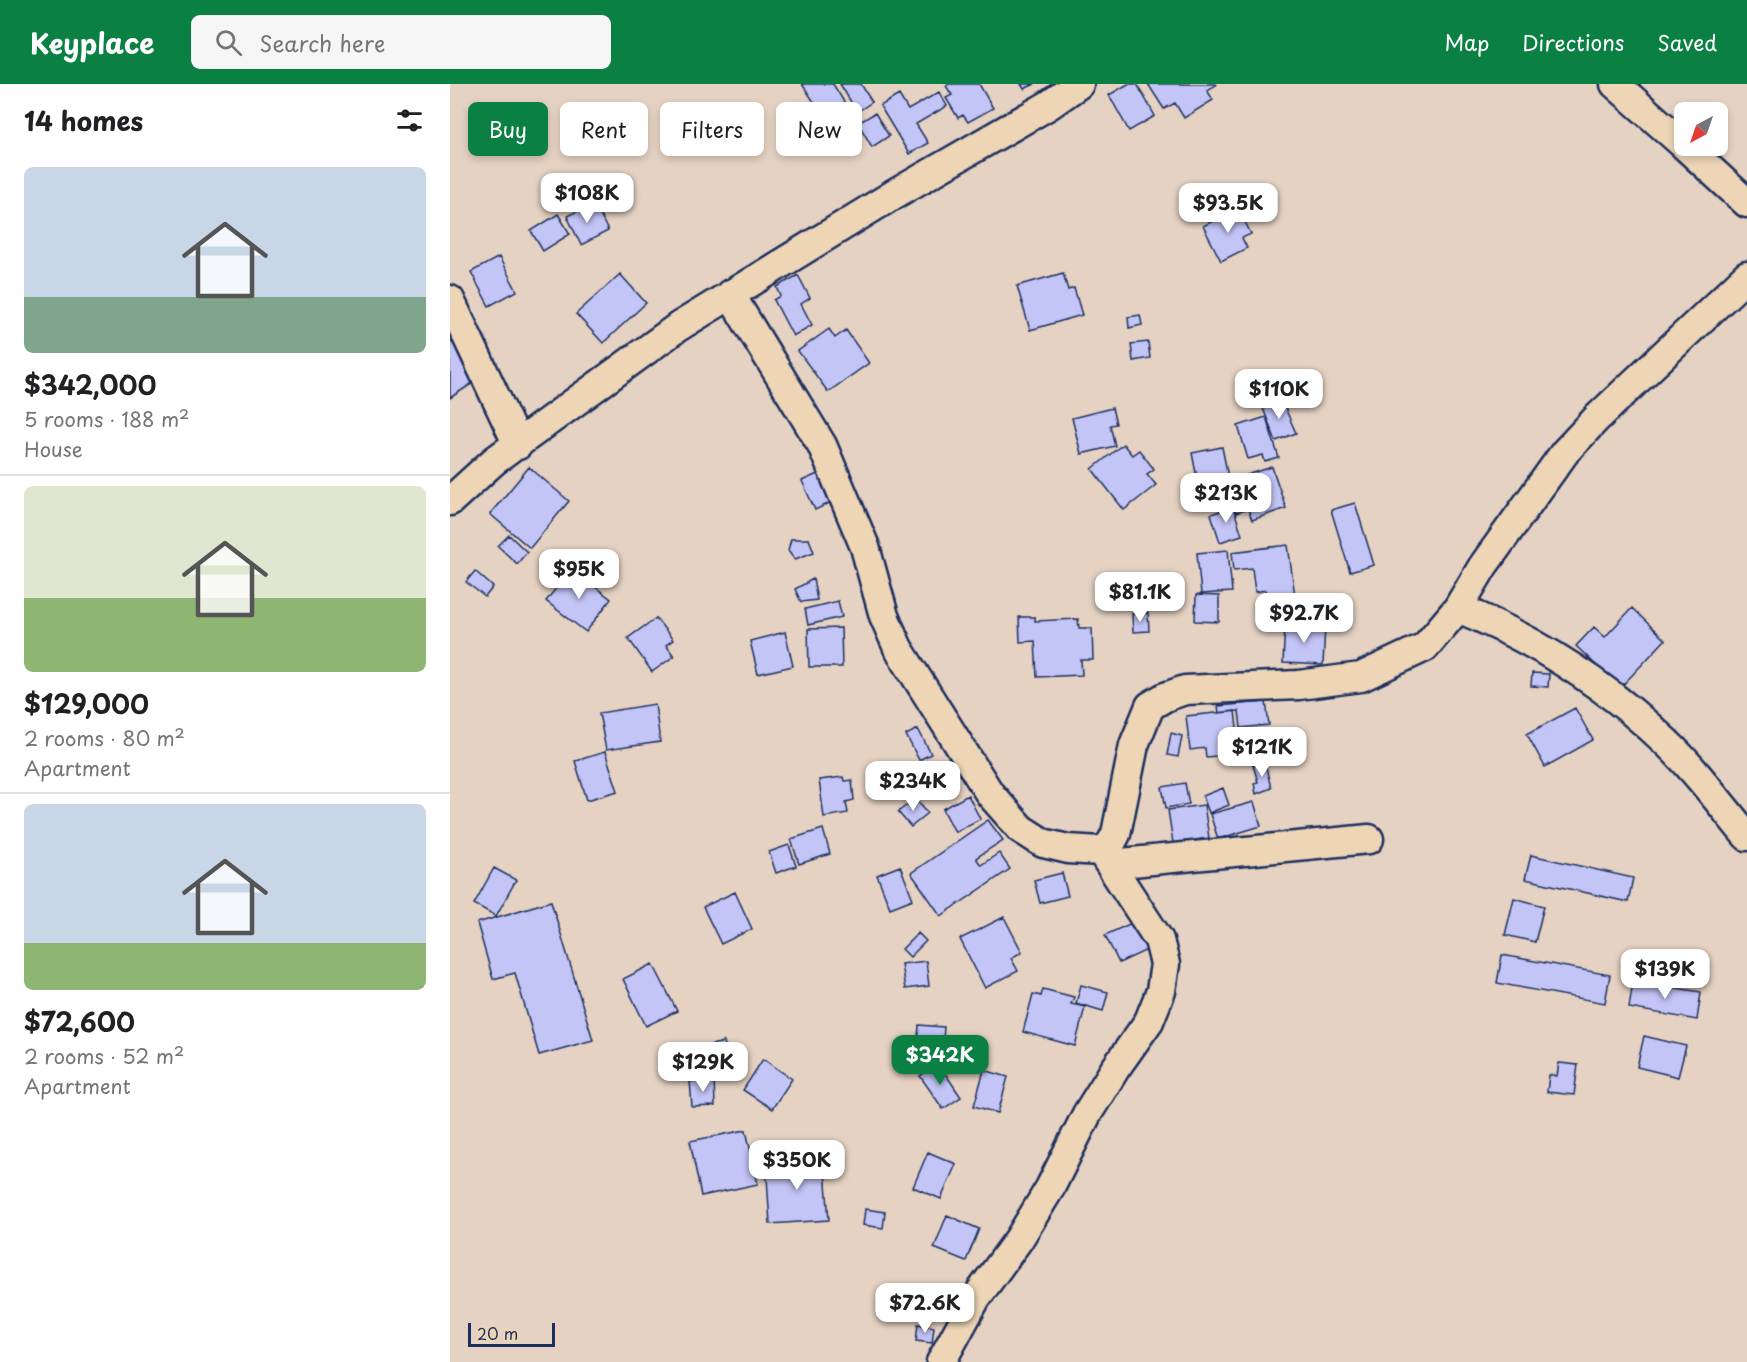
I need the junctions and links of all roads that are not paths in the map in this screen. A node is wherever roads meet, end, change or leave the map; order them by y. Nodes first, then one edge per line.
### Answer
1 (1079, 84) edge
2 (1615, 84) edge
3 (1674, 135) edge
4 (1697, 156) edge
5 (1747, 203) edge
6 (1747, 276) edge
7 (730, 294) junction
8 (450, 300) edge
9 (518, 445) junction
10 (450, 501) edge
11 (1458, 608) junction
12 (1747, 836) edge
13 (1369, 839) dead end
14 (1106, 858) junction
15 (941, 1362) edge

1 - 7 street
2 - 3 street
4 - 5 street
6 - 11 street
7 - 9 street
7 - 14 street
8 - 9 street
9 - 10 street
11 - 12 street
11 - 14 street
13 - 14 street
14 - 15 street

